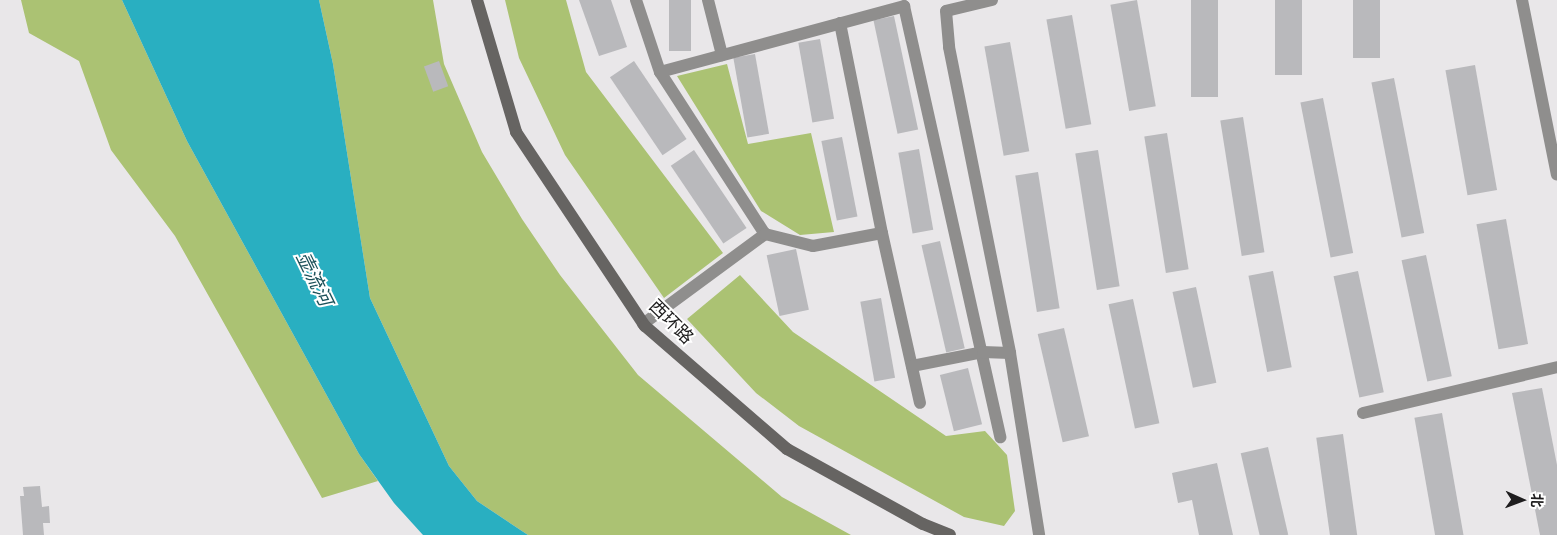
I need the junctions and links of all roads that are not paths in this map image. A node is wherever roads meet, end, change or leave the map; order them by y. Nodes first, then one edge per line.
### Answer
1 (477, 0) edge
2 (636, 0) edge
3 (708, 0) edge
4 (992, 0) edge
5 (1522, 0) edge
6 (840, 24) junction
7 (722, 55) junction
8 (660, 72) junction
9 (1557, 175) edge
10 (882, 233) junction
11 (765, 234) junction
12 (643, 324) junction
13 (983, 352) junction
14 (1010, 353) junction
15 (912, 366) junction
16 (1557, 367) edge
17 (920, 403) dead end
18 (1363, 412) dead end
19 (1000, 437) dead end
20 (950, 535) edge
21 (1038, 535) edge

1 - 12 main road, 西环路
2 - 8 street
3 - 7 street
4 - 14 street
5 - 9 street
6 - 7 street
6 - 10 street
6 - 13 street
7 - 8 street
8 - 11 street
10 - 11 street
10 - 15 street
11 - 12 street
12 - 20 main road, 西环路
13 - 14 street
13 - 15 street
13 - 19 street
14 - 21 street
15 - 17 street
16 - 18 street

